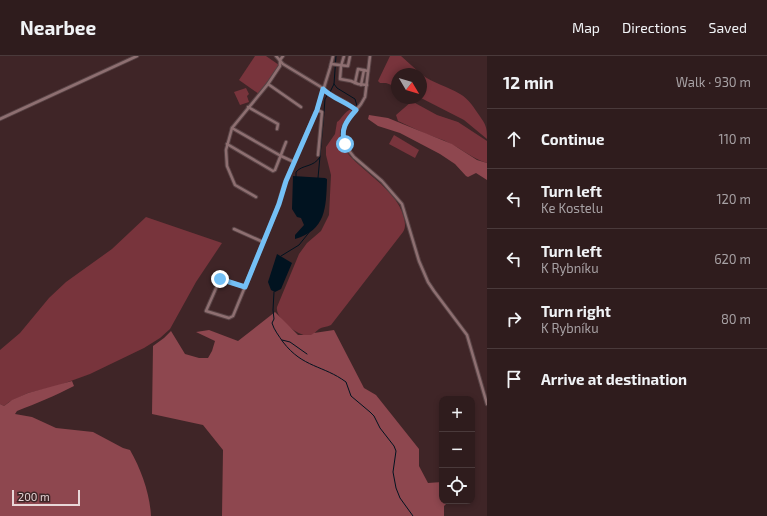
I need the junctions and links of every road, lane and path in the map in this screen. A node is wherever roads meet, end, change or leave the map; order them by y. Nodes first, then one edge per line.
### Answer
1 (137, 56) edge
2 (276, 56) edge
3 (283, 56) edge
4 (332, 56) edge
5 (344, 56) edge
6 (350, 56) edge
7 (370, 56) edge
8 (280, 60) junction
9 (332, 64) junction
10 (339, 64) junction
11 (364, 70) junction
12 (368, 71) junction
13 (355, 83) junction
14 (268, 84) junction
15 (361, 85) junction
16 (367, 85) junction
17 (323, 89) junction
18 (248, 107) junction
19 (301, 107) dead end
20 (317, 110) junction
21 (356, 110) junction
22 (0, 119) edge
23 (232, 128) junction
24 (277, 129) dead end
25 (286, 142) dead end
26 (227, 144) junction
27 (318, 155) dead end
28 (281, 156) junction
29 (294, 162) junction
30 (256, 197) dead end
31 (234, 229) dead end
32 (238, 231) junction
33 (237, 234) dead end
34 (264, 242) junction
35 (245, 287) junction
36 (487, 404) edge

1 - 22 street
2 - 8 street
3 - 8 street
4 - 9 street
5 - 10 street
6 - 10 street
7 - 12 street
8 - 14 street
8 - 17 street
9 - 10 street
9 - 17 street
10 - 13 street
11 - 12 street
11 - 13 street
11 - 15 street
12 - 16 street
13 - 15 street
14 - 18 street
14 - 19 street
15 - 16 street
16 - 21 street
17 - 20 street
17 - 21 street
18 - 23 street
18 - 24 street
20 - 27 street
20 - 29 street
21 - 36 street
23 - 26 street
23 - 28 street
25 - 28 street
26 - 28 street
26 - 30 street
28 - 29 street
29 - 34 street
31 - 32 street
32 - 33 street
32 - 34 street
34 - 35 street
35 - 35 street

